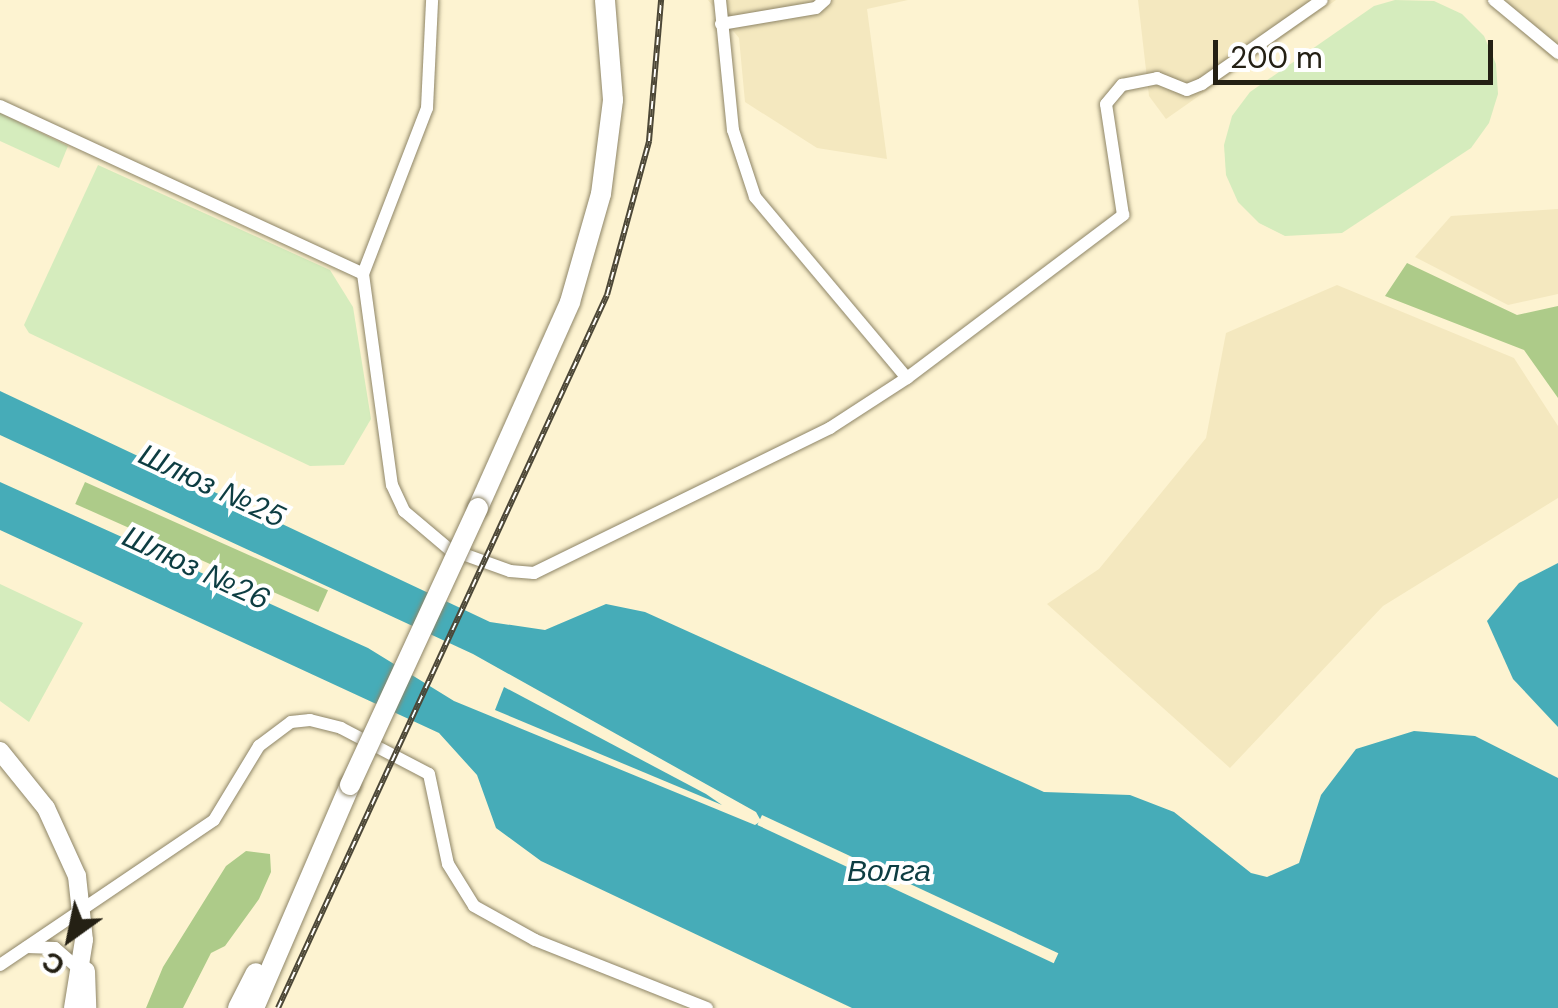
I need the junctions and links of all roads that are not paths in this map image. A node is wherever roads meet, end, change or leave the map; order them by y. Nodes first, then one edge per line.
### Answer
1 (432, 0) edge
2 (605, 0) edge
3 (720, 0) edge
4 (826, 0) edge
5 (1322, 0) edge
6 (1494, 0) edge
7 (722, 24) junction
8 (1558, 53) edge
9 (0, 106) edge
10 (363, 274) junction
11 (908, 378) junction
12 (0, 752) edge
13 (308, 880) junction
14 (83, 906) junction
15 (84, 940) junction
16 (24, 947) junction
17 (0, 965) edge
18 (78, 968) junction
19 (74, 1008) edge
20 (87, 1008) edge
21 (238, 1008) edge
22 (254, 1008) edge
23 (708, 1008) edge

1 - 10 street
2 - 13 highway, bridge
3 - 7 street
4 - 7 street
5 - 11 street
6 - 8 street
7 - 11 street
9 - 10 street
10 - 11 street
12 - 14 main road
13 - 21 highway
13 - 22 highway
14 - 15 main road
14 - 16 street
14 - 23 street
15 - 18 main road
15 - 20 main road
16 - 17 street
16 - 18 street
18 - 19 main road

